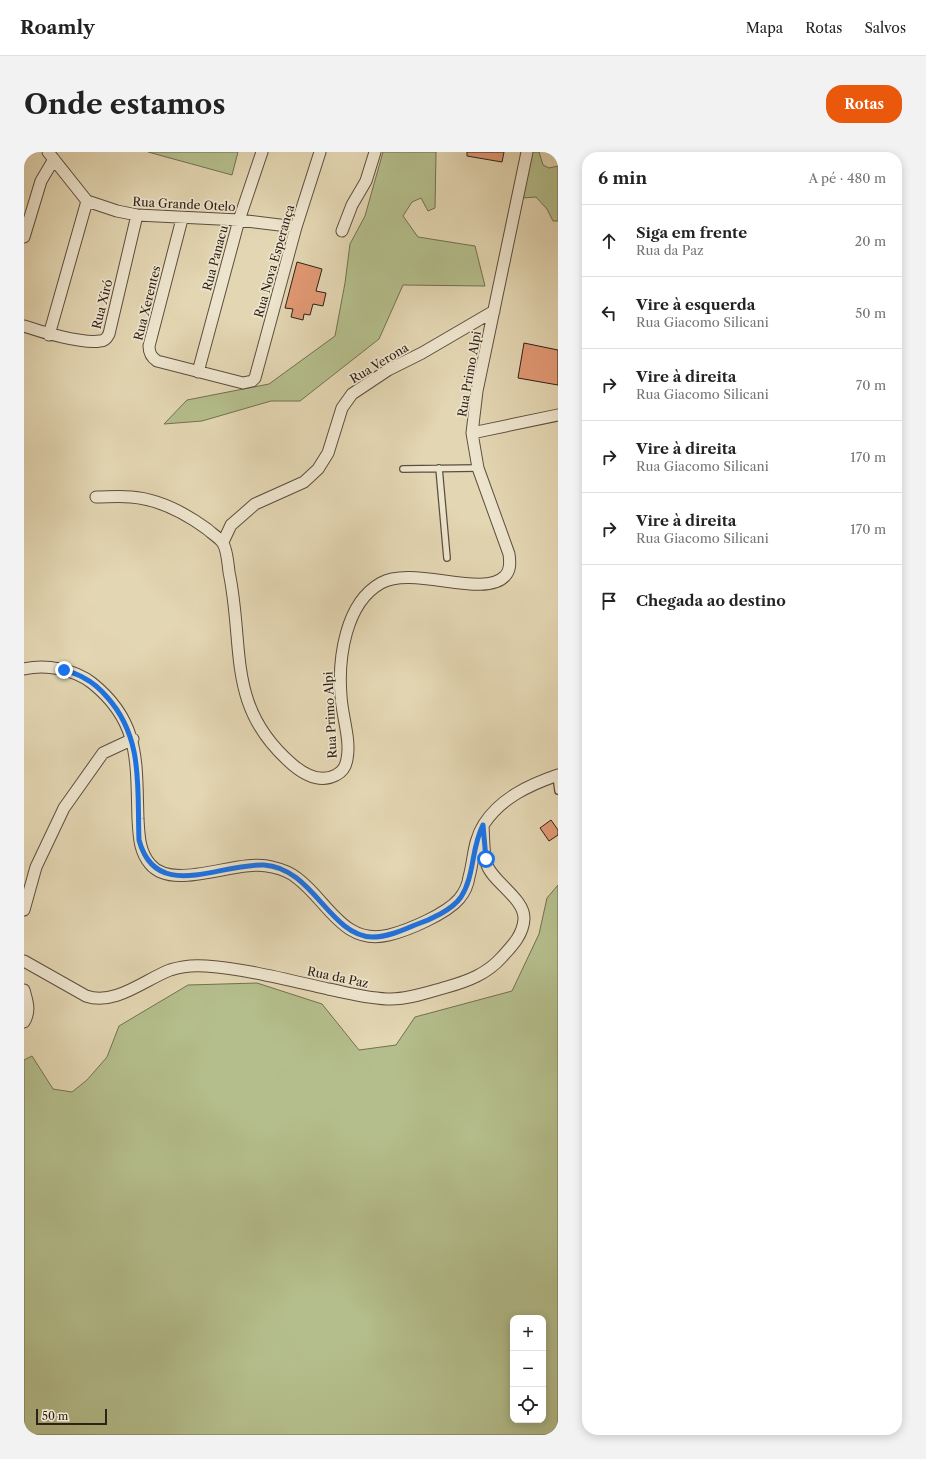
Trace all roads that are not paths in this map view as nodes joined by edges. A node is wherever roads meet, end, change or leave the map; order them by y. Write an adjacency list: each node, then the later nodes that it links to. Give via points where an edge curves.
1 (262, 152): 9 (street, Rua Panacu)
2 (320, 152): 10 (street, Rua Nova Esperança)
3 (375, 152): 11 (street, via 366,181 352,205)
4 (527, 152): 13 (street, Rua Primo Alpi)
5 (51, 156): 6 (street); 12 (street, via 40,181)
6 (87, 202): 7 (street, Rua Grande Otelo); 15 (street)
7 (137, 215): 8 (street, Rua Grande Otelo); 15 (street, Rua Xiró, via 106,339 95,342)
8 (182, 219): 9 (street, Rua Grande Otelo); 16 (street, Rua Xerentes, via 149,346 152,357 157,361)
9 (239, 220): 10 (street, Rua Grande Otelo); 16 (street, Rua Panacu)
10 (296, 227): 17 (street, Rua Nova Esperança)
11 (342, 231)
12 (24, 237)
13 (494, 311): 19 (street, Rua Primo Alpi, via 477,392); 24 (street, Rua Verona, via 388,370 352,394 342,408 328,453 318,469 300,484 255,504 231,525)
14 (24, 326): 15 (street, Rua Xiró)
15 (50, 335)
16 (198, 372): 17 (street, Rua Xerentes, via 243,384)
17 (255, 378)
18 (558, 415): 19 (street)
19 (472, 433): 21 (street, Rua Primo Alpi)
20 (439, 468): 21 (lane); 22 (lane); 25 (lane)
21 (478, 468): 24 (street, Rua Primo Alpi, via 509,554 510,566 505,576 495,582 477,584 399,578 383,582 367,593 354,613 341,668 347,761 337,774 327,778 315,778 302,772 280,754 252,713 242,681 232,584)
22 (403, 469)
23 (96, 497): 24 (street, via 132,497 163,504 191,517)
24 (223, 542)
25 (447, 558)
26 (24, 669): 27 (street, via 43,667 64,670 85,678 116,706)
27 (133, 739): 30 (street, via 139,840 151,866 161,872 177,876 254,865 284,870 298,878 342,924 357,934 372,937 389,935 424,922 450,907 460,898 469,877 476,838); 31 (street, via 103,753 64,808 36,867)
28 (557, 775): 29 (lane); 30 (street, via 512,795)
29 (558, 791)
30 (483, 825): 32 (street, Rua da Paz, via 487,864 514,898 524,918 516,942 495,965 461,983 414,996 392,999 369,998 265,975 206,966 187,966 171,970 113,997 95,999)
31 (24, 910)
32 (24, 961)
33 (24, 990): 34 (street, via 28,1007 28,1015)
34 (24, 1022)

